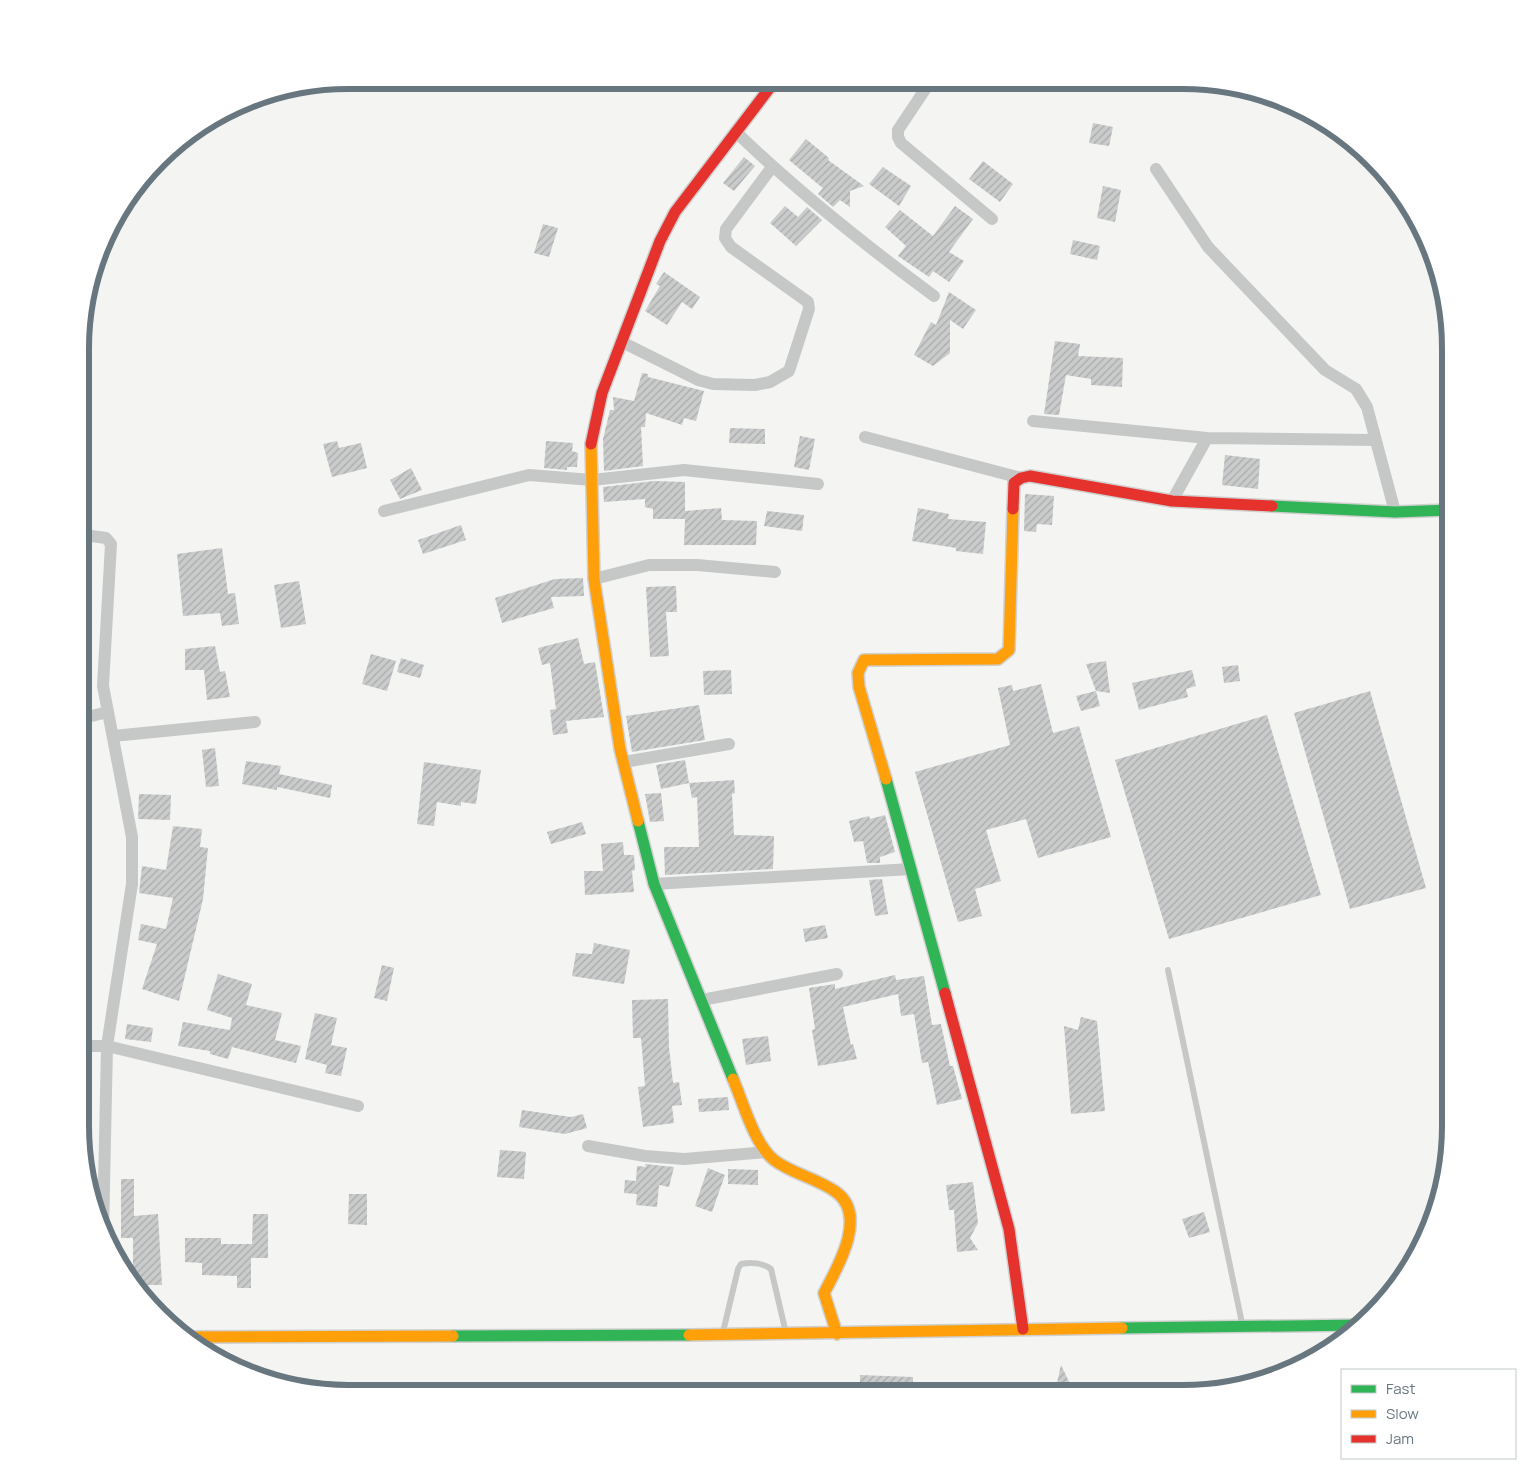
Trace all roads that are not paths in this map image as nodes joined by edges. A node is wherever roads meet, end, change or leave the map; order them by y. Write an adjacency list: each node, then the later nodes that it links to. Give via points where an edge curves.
1 (769, 89): 3 (street)
2 (925, 89): 6 (street, via 898,130 901,143)
3 (736, 132): 4 (street); 8 (street, via 675,212 660,242)
4 (772, 167): 7 (street, via 857,238); 8 (street, via 726,229 725,238 731,247 808,302 809,309 789,371 762,384 714,384 698,380)
5 (1156, 169): 12 (street, via 1208,247 1324,370 1356,390 1366,407)
6 (992, 219)
7 (934, 296)
8 (622, 342): 14 (street, via 591,439)
9 (1033, 422): 11 (street)
10 (865, 437): 13 (street)
11 (1207, 438): 12 (street); 16 (street)
12 (1375, 440): 19 (street)
13 (1021, 478): 16 (street, via 1030,476); 29 (street, via 1014,483 1009,650 998,659 864,660 859,668 859,687)
14 (592, 480): 15 (street, via 684,470); 18 (street, via 528,475); 22 (street)
15 (818, 484)
16 (1172, 501): 19 (street)
17 (1442, 510): 19 (street)
18 (384, 511)
19 (1395, 512)
20 (89, 536): 23 (street, via 106,538 111,544 103,686)
21 (775, 572): 22 (street, via 697,565 649,565)
22 (594, 579): 28 (street)
23 (108, 712): 24 (street); 26 (street)
24 (89, 717)
25 (255, 722): 26 (street)
26 (113, 736): 35 (street, via 132,837 132,884)
27 (729, 744): 28 (street)
28 (624, 762): 30 (street)
29 (911, 869): 30 (street); 42 (street, via 1008,1229)
30 (654, 884): 33 (street)
31 (1168, 970): 41 (lane)
32 (837, 974): 33 (street)
33 (702, 1000): 38 (street, via 759,1142)
34 (89, 1046): 35 (street)
35 (107, 1046): 36 (street); 39 (street)
36 (358, 1106)
37 (588, 1146): 38 (street, via 684,1159)
38 (766, 1152): 45 (street, via 774,1160 835,1191 844,1199 849,1214 849,1235 841,1262 824,1293)
39 (103, 1211)
40 (1349, 1325): 41 (street)
41 (1243, 1326): 42 (street)
42 (1023, 1329): 45 (street)
43 (723, 1334): 44 (street); 44 (lane, via 738,1269 746,1263 771,1269); 46 (street)
44 (786, 1334): 45 (street)
45 (837, 1334)
46 (197, 1337)

